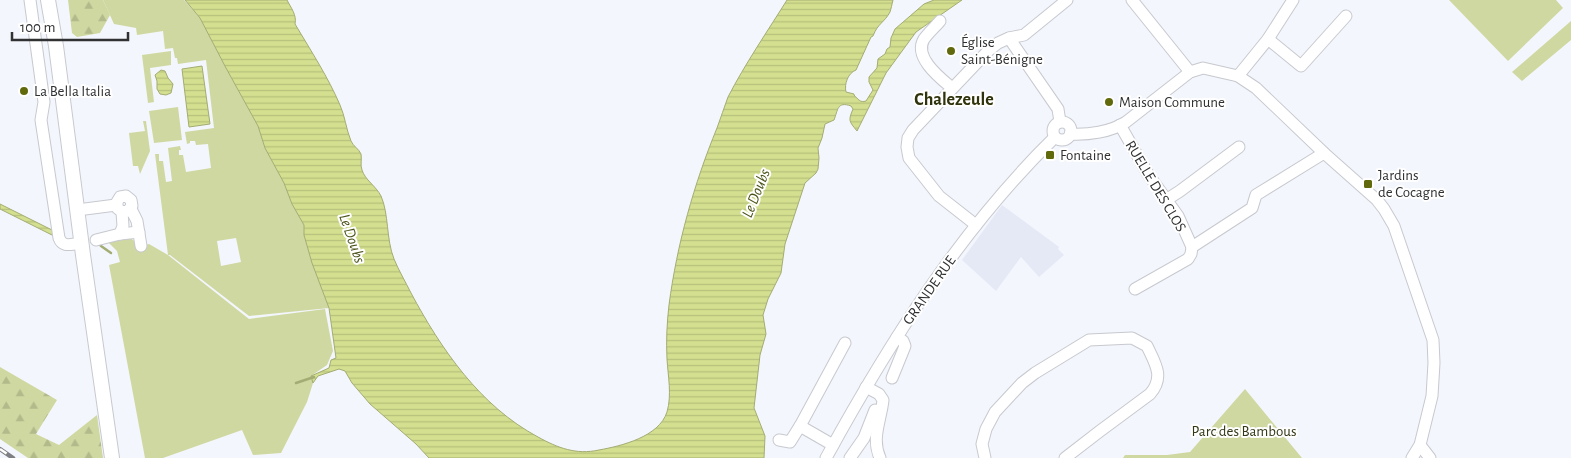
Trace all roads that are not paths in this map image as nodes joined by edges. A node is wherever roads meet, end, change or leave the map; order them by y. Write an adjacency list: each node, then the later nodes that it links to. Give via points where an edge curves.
1 (30, 0): 30 (street, via 44,102 41,120 59,238 64,244)
2 (48, 0): 22 (main road)
3 (52, 0): 12 (main road, via 59,39)
4 (57, 0): 12 (main road)
5 (1067, 0): 10 (street, via 1024,35)
6 (1132, 0): 13 (street)
7 (1292, 0): 11 (street)
8 (1346, 16): 11 (street, via 1301,66)
9 (940, 21): 15 (street, via 924,39 921,52 935,73)
10 (1009, 38): 15 (street, via 988,51); 16 (street, via 1058,109)
11 (1268, 39): 14 (street)
12 (65, 45): 25 (main road)
13 (1190, 72): 14 (street, via 1203,68); 17 (street)
14 (1238, 76): 21 (street, via 1256,88)
15 (952, 88): 26 (street, via 913,130 907,147 909,158 939,196)
16 (1060, 122): 18 (street, via 1069,125); 19 (street, via 1052,129)
17 (1120, 125): 18 (street, via 1110,130); 23 (street, RUELLE DES CLOS)
18 (1070, 134): 19 (street, via 1064,140)
19 (1056, 138): 26 (street, GRANDE RUE, via 1035,157)
20 (1239, 147): 23 (street)
21 (1324, 153): 32 (street, via 1256,195 1252,208); 42 (street, via 1377,200 1394,226 1402,247 1434,350 1429,412)
22 (71, 163): 25 (main road, via 76,171 80,204); 43 (main road)
23 (1166, 200): 32 (street, RUELLE DES CLOS, via 1178,216)
24 (123, 208): 25 (street); 27 (street, via 137,221); 28 (street)
25 (85, 209): 44 (main road)
26 (976, 225): 34 (street, GRANDE RUE)
27 (139, 232): 28 (street); 31 (street)
28 (120, 234): 29 (street)
29 (96, 240)
30 (75, 244)
31 (141, 246)
32 (1192, 247): 33 (street, via 1188,260)
33 (1135, 289)
34 (897, 337): 36 (street, via 905,346); 37 (street, GRANDE RUE)
35 (845, 343): 39 (street)
36 (892, 378)
37 (866, 387): 41 (street, GRANDE RUE); 47 (street, via 883,400 876,443)
38 (876, 406): 46 (street, via 864,438)
39 (800, 426): 40 (street, via 790,442); 41 (street)
40 (778, 440)
41 (833, 445): 45 (street, GRANDE RUE)
42 (1420, 445): 50 (street); 51 (street)
43 (112, 458)
44 (119, 458)
45 (826, 458)
46 (850, 458)
47 (880, 458)
48 (985, 458): 49 (street, via 982,444 995,412 1035,373 1090,340 1132,338 1144,343 1158,371 1155,389)
49 (1065, 458)
50 (1412, 458)
51 (1430, 458)

